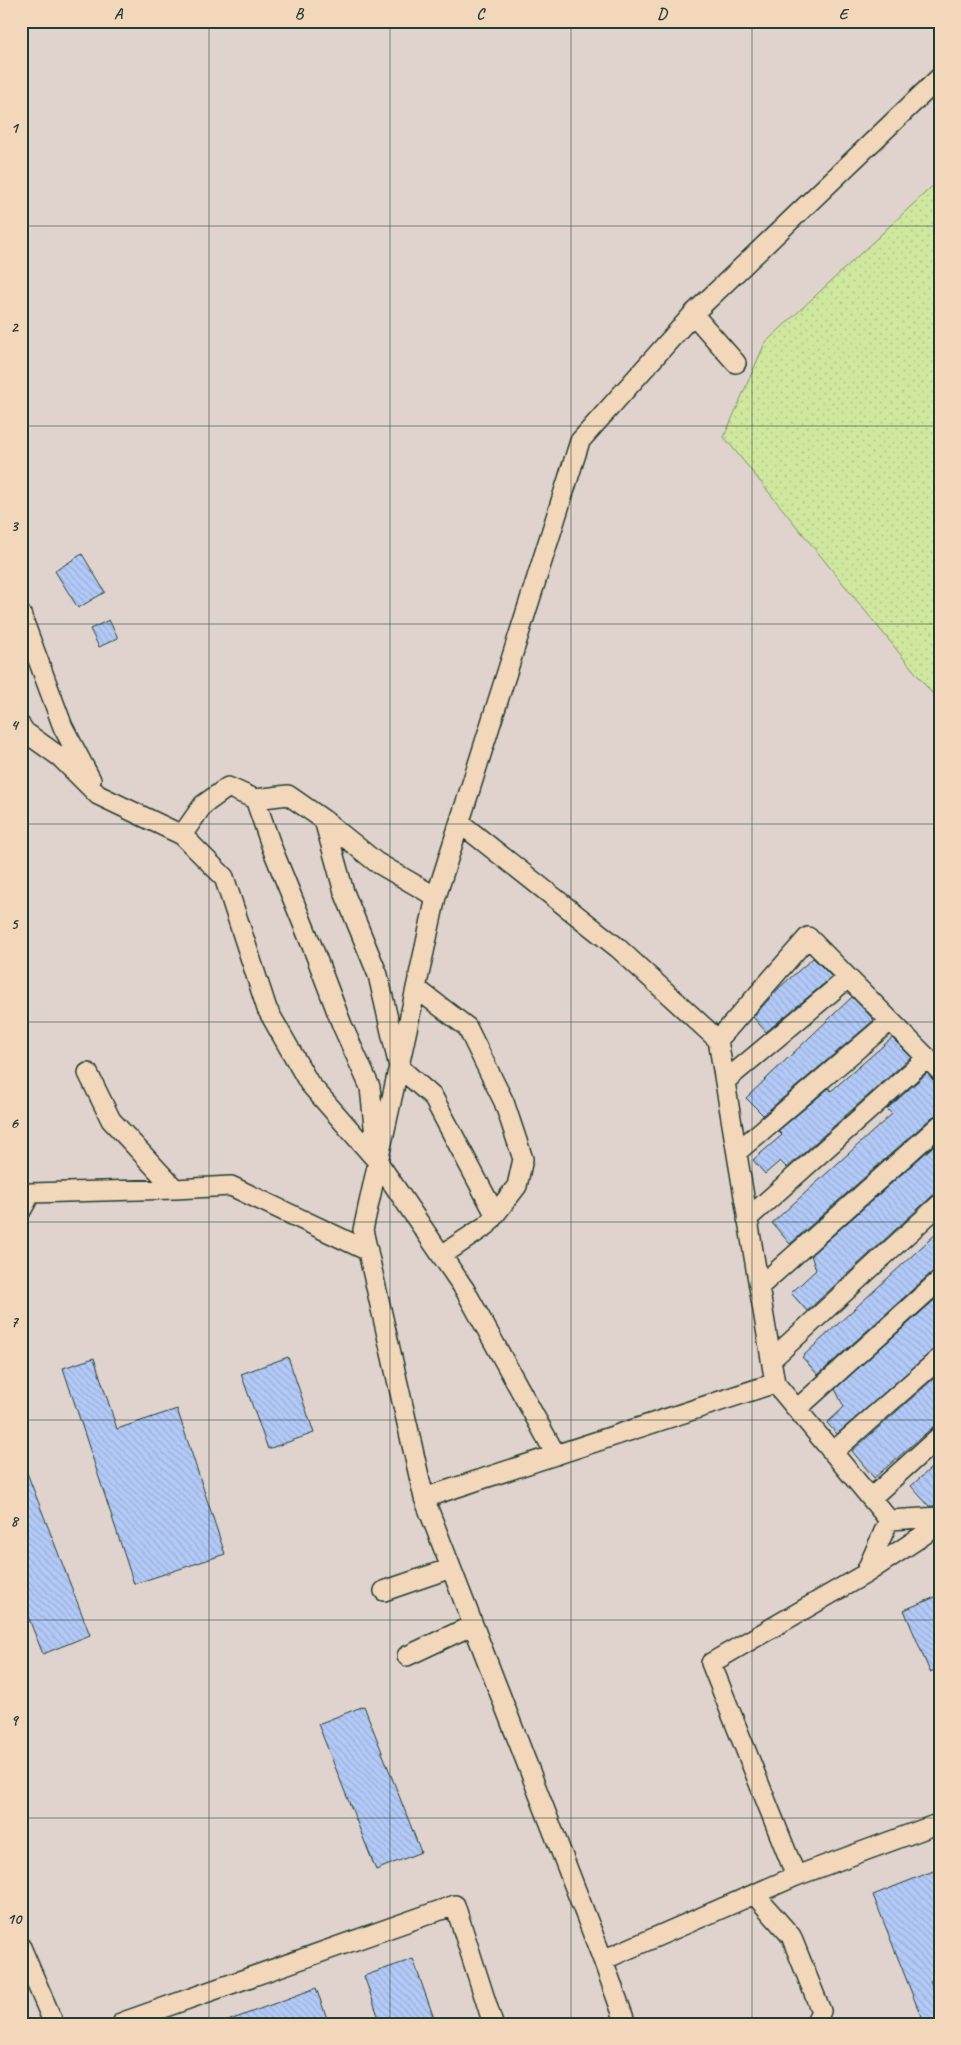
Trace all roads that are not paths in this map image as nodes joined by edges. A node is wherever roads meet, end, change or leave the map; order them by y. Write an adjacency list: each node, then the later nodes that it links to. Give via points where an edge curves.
1 (940, 77): 2 (street)
2 (692, 314): 3 (street); 9 (street, via 580,442)
3 (736, 363)
4 (21, 614): 6 (street, via 63,727)
5 (23, 729): 6 (street, via 60,757)
6 (98, 795): 10 (street)
7 (255, 799): 8 (street, via 288,795); 10 (street, via 228,787 203,804); 23 (street, via 342,1025 370,1087)
8 (324, 820): 11 (street, via 376,862); 17 (street, via 344,892 378,975)
9 (460, 823): 11 (street); 15 (street, via 618,948)
10 (182, 835): 23 (street, via 224,877 268,1009 309,1083)
11 (436, 897): 13 (street)
12 (848, 978): 14 (street); 15 (street, via 808,937); 20 (street)
13 (416, 988): 17 (street); 28 (street, via 467,1027 504,1102 523,1159 517,1186)
14 (890, 1021): 16 (street); 22 (street)
15 (718, 1040): 20 (street)
16 (927, 1058): 18 (street); 29 (street)
17 (399, 1067): 23 (street); 28 (street, via 434,1097)
18 (940, 1072)
19 (88, 1074): 25 (street, via 111,1120)
20 (724, 1081): 22 (street)
21 (940, 1125): 33 (street)
22 (736, 1152): 29 (street)
23 (378, 1162): 30 (street, via 363,1230); 31 (street)
24 (26, 1187): 25 (street); 27 (street)
25 (176, 1190): 30 (street, via 231,1186)
26 (940, 1204): 35 (street)
27 (21, 1210)
28 (495, 1214): 31 (street, via 487,1225)
29 (747, 1218): 33 (street)
30 (368, 1252): 41 (street)
31 (442, 1255): 40 (street, via 465,1290)
32 (940, 1280): 37 (street)
33 (759, 1287): 35 (street)
34 (940, 1358): 39 (street)
35 (771, 1360): 36 (street)
36 (775, 1383): 37 (street); 40 (street)
37 (797, 1409): 39 (street)
38 (940, 1436): 42 (street)
39 (832, 1452): 42 (street)
40 (556, 1455): 41 (street)
41 (424, 1498): 46 (street)
42 (871, 1498): 44 (street)
43 (940, 1517): 44 (street)
44 (889, 1520): 47 (street)
45 (940, 1524): 47 (street)
46 (451, 1568): 48 (street); 49 (street)
47 (865, 1574): 52 (street, via 711,1663)
48 (384, 1591)
49 (473, 1625): 50 (street); 55 (street)
50 (407, 1656)
51 (940, 1823): 52 (street)
52 (796, 1876): 53 (street)
53 (755, 1894): 55 (street); 60 (street, via 791,1936 821,2011)
54 (21, 1947): 56 (street)
55 (603, 1960): 59 (street)
56 (54, 2024)
57 (124, 2024): 58 (street, via 455,1905)
58 (493, 2024)
59 (626, 2024)
60 (814, 2024)

